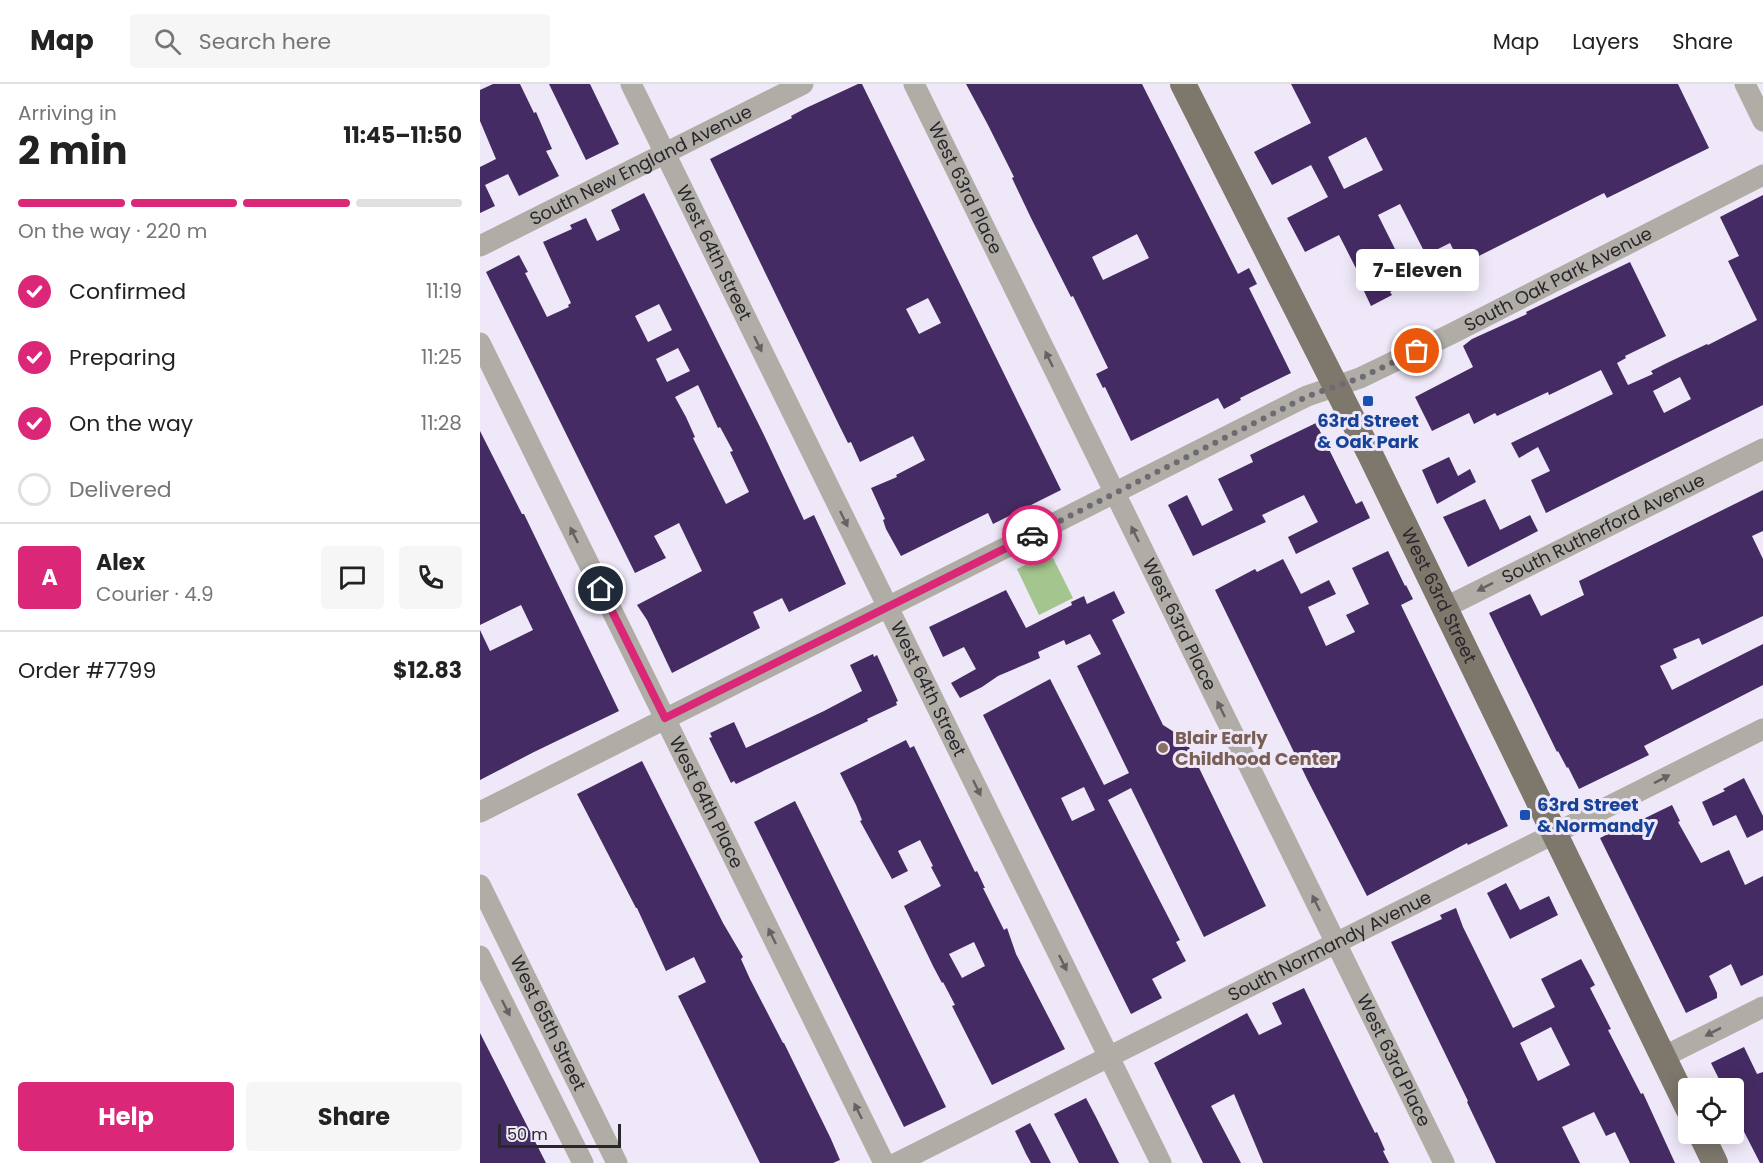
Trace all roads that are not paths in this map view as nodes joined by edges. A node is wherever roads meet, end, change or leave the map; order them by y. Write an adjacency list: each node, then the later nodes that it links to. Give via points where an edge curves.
1 (631, 84): 7 (street, West 64th Street)
2 (803, 84): 7 (street, South New England Avenue)
3 (914, 84): 13 (street, West 63rd Place, one-way to 3)
4 (1183, 84): 11 (main road, West 63rd Street)
5 (1745, 84): 6 (street)
6 (1763, 121)
7 (665, 153): 9 (street, South New England Avenue); 14 (street, West 64th Street, one-way to 14)
8 (1763, 175): 11 (street, South Oak Park Avenue, via 1451,334)
9 (480, 246)
10 (480, 343): 16 (street, West 64th Place, one-way to 10)
11 (1336, 387): 13 (street, South Oak Park Avenue, via 1308,396); 15 (main road, West 63rd Street)
12 (1763, 449): 15 (street, South Rutherford Avenue, one-way to 15)
13 (1115, 494): 14 (street, South Oak Park Avenue); 21 (street, West 63rd Place, one-way to 13)
14 (887, 607): 16 (street, South Oak Park Avenue); 24 (street, West 64th Street, one-way to 24)
15 (1444, 608): 19 (main road, West 63rd Street)
16 (665, 718): 18 (street, South Oak Park Avenue); 30 (street, West 64th Place, one-way to 16)
17 (1763, 729): 19 (street, South Normandy Avenue, one-way to 17)
18 (480, 812)
19 (1554, 834): 21 (street, South Normandy Avenue); 25 (main road, West 63rd Street)
20 (480, 885): 29 (street, West 65th Street)
21 (1336, 942): 24 (street, South Normandy Avenue); 33 (street, West 63rd Place)
22 (480, 956): 28 (street, West 65th Street, one-way to 28)
23 (1763, 1007): 25 (street, one-way to 25)
24 (1109, 1057): 31 (street, South Normandy Avenue); 32 (street, West 64th Street)
25 (1663, 1057): 26 (main road, West 63rd Street)
26 (1678, 1088)
27 (1706, 1144): 34 (main road)
28 (583, 1163)
29 (617, 1163)
30 (884, 1163)
31 (897, 1163)
32 (1161, 1163)
33 (1444, 1163)
34 (1715, 1163)

